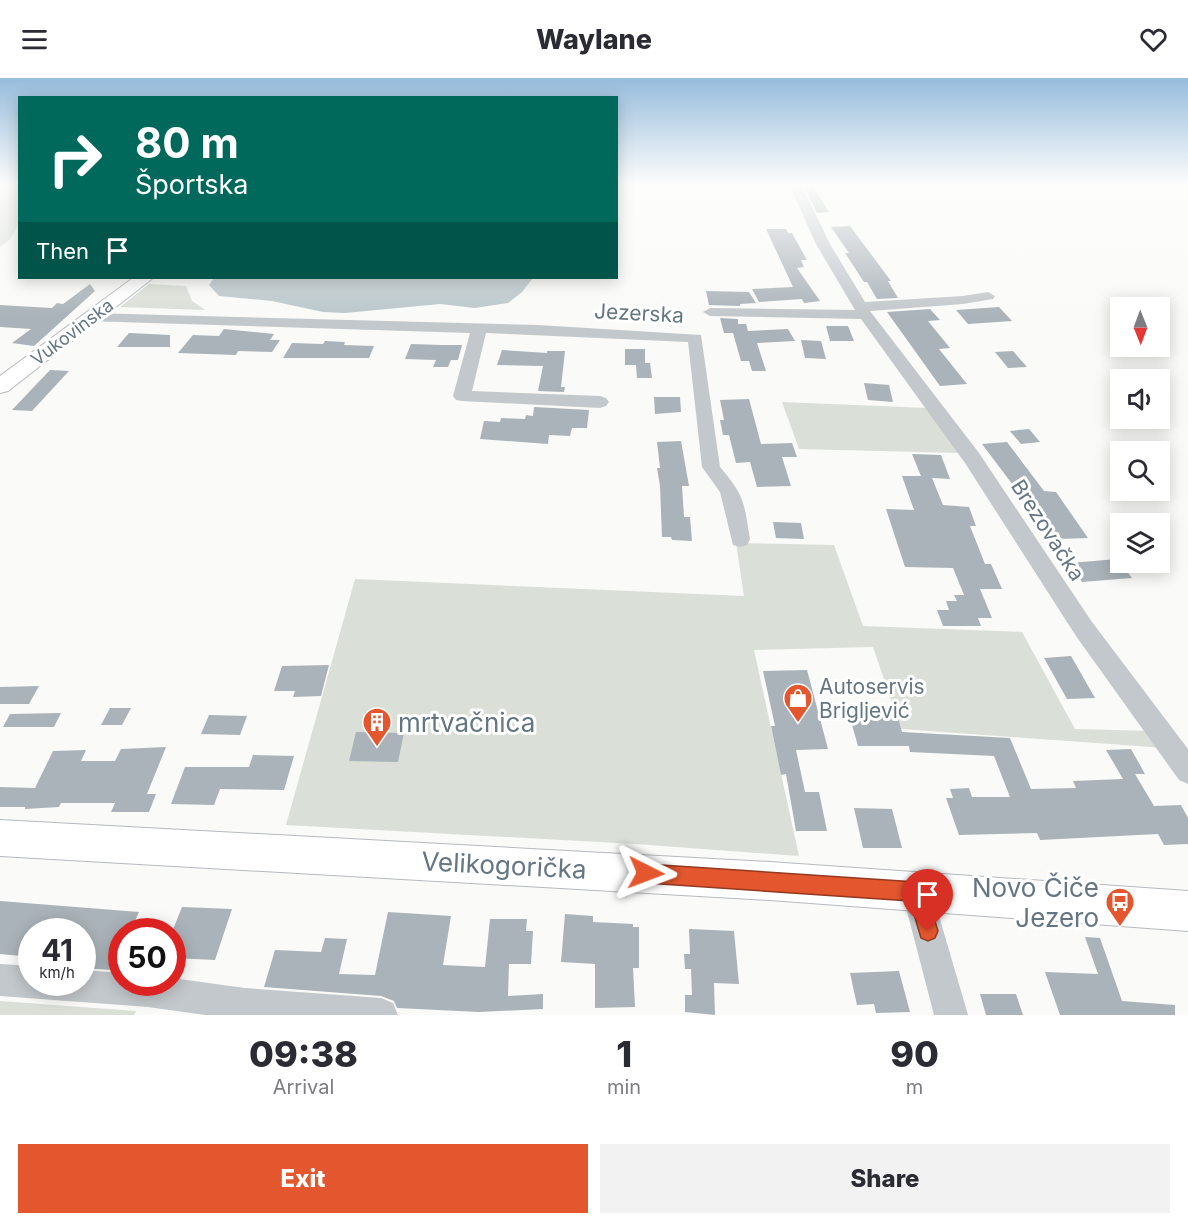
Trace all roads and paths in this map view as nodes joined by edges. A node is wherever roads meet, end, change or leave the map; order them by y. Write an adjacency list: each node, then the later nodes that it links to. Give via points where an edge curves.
1 (815, 228): 4 (street, Brezovačka)
2 (143, 279): 6 (main road, Vukovinska)
3 (988, 296): 4 (street)
4 (863, 311): 5 (street); 11 (street, Brezovačka, via 972,458 1084,629)
5 (710, 312)
6 (91, 318): 7 (street, Jezerska); 8 (main road, Vukovinska)
7 (479, 329): 9 (street, via 462,396); 10 (street, Jezerska, via 695,338 711,467 730,491)
8 (0, 386)
9 (600, 402)
10 (740, 539)
11 (1188, 771)
12 (0, 838): 13 (main road, Velikogorička)
13 (917, 891): 14 (main road, Velikogorička); 17 (street)
14 (1188, 910)
15 (0, 980): 16 (street)
16 (381, 1015)
17 (951, 1015)

